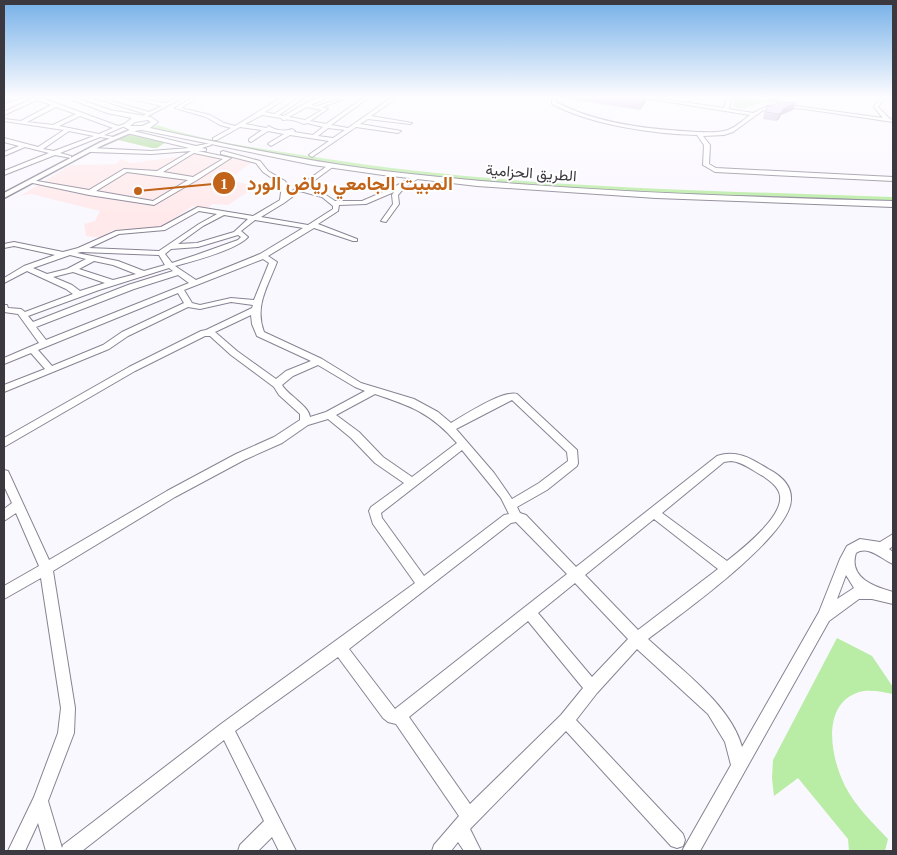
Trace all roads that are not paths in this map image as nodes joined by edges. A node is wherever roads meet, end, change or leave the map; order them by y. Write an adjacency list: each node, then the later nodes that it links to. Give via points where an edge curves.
1 (59, 136): 25 (street)
2 (94, 136): 28 (street)
3 (104, 136): 15 (street)
4 (113, 136): 21 (main road)
5 (114, 136): 15 (main road)
6 (157, 136): 24 (street)
7 (175, 136): 16 (highway, الطريق الحزامية)
8 (196, 136): 20 (highway, الطريق الحزامية)
9 (220, 136): 20 (street)
10 (257, 136): 18 (street)
11 (284, 136): 22 (street)
12 (314, 136): 19 (street)
13 (340, 136): 19 (street)
14 (700, 136): 37 (street, via 707,145 706,165 715,170)
15 (111, 138): 21 (main road)
16 (184, 138): 20 (highway, الطريق الحزامية); 24 (street)
17 (4, 140): 23 (street)
18 (251, 140)
19 (334, 140): 30 (street)
20 (212, 141): 27 (street); 30 (highway, الطريق الحزامية); 32 (highway, الطريق الحزامية)
21 (101, 144): 26 (main road)
22 (271, 144)
23 (25, 145): 25 (street); 29 (street)
24 (190, 146): 27 (street)
25 (39, 149): 28 (street)
26 (92, 150): 27 (street); 38 (main road)
27 (197, 150): 34 (street); 36 (street, via 228,158); 44 (street, via 258,162 264,171 285,183)
28 (54, 153): 31 (street); 33 (street)
29 (4, 154)
30 (312, 155): 43 (highway, الطريق الحزامية, via 524,180)
31 (69, 157)
32 (332, 166): 35 (highway, الطريق الحزامية); 40 (street)
33 (4, 173)
34 (158, 173): 36 (street); 41 (street, via 126,170)
35 (417, 177): 39 (street); 46 (highway, الطريق الحزامية, via 547,189)
36 (195, 178): 41 (street, via 154,203)
37 (893, 179)
38 (31, 182): 41 (street); 42 (main road)
39 (403, 185): 45 (street, via 369,201); 49 (street, via 395,195 396,204)
40 (300, 189): 44 (street); 45 (street, via 324,196)
41 (89, 192)
42 (4, 196)
43 (893, 196)
44 (282, 202): 48 (street)
45 (334, 204): 50 (street, via 336,210)
46 (893, 204)
47 (226, 212): 48 (street); 54 (street); 55 (street, via 197,209 163,229 118,232)
48 (256, 217): 50 (street); 51 (street, via 242,226)
49 (384, 221)
50 (312, 226): 52 (street); 58 (street)
51 (238, 233): 54 (street, via 198,245); 60 (street, via 245,237 240,241)
52 (355, 240)
53 (4, 246): 56 (street, via 14,244)
54 (170, 247): 57 (street)
55 (80, 250): 56 (street); 57 (street)
56 (67, 253): 59 (street); 61 (street)
57 (161, 253): 60 (street)
58 (264, 256): 68 (street); 73 (street, via 273,262)
59 (91, 259): 62 (street); 64 (street, via 115,263)
60 (170, 266): 63 (street); 64 (street)
61 (27, 268): 65 (street); 66 (street)
62 (73, 269): 65 (street); 67 (street)
63 (179, 272): 68 (street); 75 (street)
64 (144, 274): 67 (street)
65 (47, 277): 70 (street)
66 (4, 281)
67 (113, 283): 70 (street)
68 (196, 284): 69 (street)
69 (180, 290): 71 (street); 77 (street)
70 (78, 294): 74 (street)
71 (188, 304): 73 (street, via 200,307 237,300); 81 (street, via 125,334 106,347)
72 (4, 307): 74 (street)
73 (256, 307): 76 (street); 80 (street, via 257,325 263,336)
74 (24, 315): 75 (street)
75 (33, 325): 77 (street)
76 (209, 332): 82 (street); 88 (street, via 132,369)
77 (44, 344): 78 (street)
78 (32, 349): 79 (street); 81 (street)
79 (4, 361)
80 (319, 361): 82 (street, via 287,375); 84 (street)
81 (51, 370): 83 (street)
82 (277, 386): 86 (street, via 305,413)
83 (4, 389)
84 (372, 391): 85 (street); 87 (street, via 423,407)
85 (329, 415): 86 (street); 91 (street, via 355,435 379,460)
86 (305, 422): 100 (street, via 278,440 171,494)
87 (449, 428): 89 (street); 93 (street, via 514,396 572,450 573,463)
88 (4, 443)
89 (462, 445): 91 (street); 93 (street, via 505,495)
90 (4, 474): 92 (street)
91 (411, 482): 103 (street, via 377,508 375,515)
92 (18, 505): 95 (street); 100 (street)
93 (513, 511): 102 (street); 103 (street, via 508,519)
94 (654, 513): 101 (street); 101 (street, via 728,456 742,458 774,478 786,494 785,508 769,531); 102 (street)
95 (4, 516)
96 (893, 538): 97 (street, via 882,547)
97 (875, 548): 98 (street, via 856,546); 99 (street)
98 (847, 556): 105 (street, via 854,577); 108 (street)
99 (893, 558)
100 (46, 568): 104 (street); 116 (street, via 68,708 66,733)
101 (727, 568): 109 (street)
102 (575, 574): 107 (street); 109 (street)
103 (423, 584): 110 (street)
104 (4, 593)
105 (874, 593): 106 (street); 108 (street, via 857,593)
106 (893, 598)
107 (529, 613): 111 (street); 112 (street)
108 (824, 616): 115 (street)
109 (637, 639): 111 (street); 115 (street, via 712,708 732,739)
110 (339, 647): 112 (street, via 388,713 393,717); 114 (street)
111 (592, 688): 113 (street)
112 (400, 716): 117 (street)
113 (566, 720): 117 (street); 119 (street)
114 (226, 729): 118 (street); 122 (street)
115 (739, 767): 127 (street)
116 (40, 801): 120 (street); 121 (street)
117 (464, 822): 125 (street); 126 (street)
118 (273, 824): 123 (street); 124 (street)
119 (677, 840)
120 (16, 851)
121 (54, 851)
122 (69, 851)
123 (246, 851)
124 (288, 851)
125 (440, 851)
126 (473, 851)
127 (691, 851)

